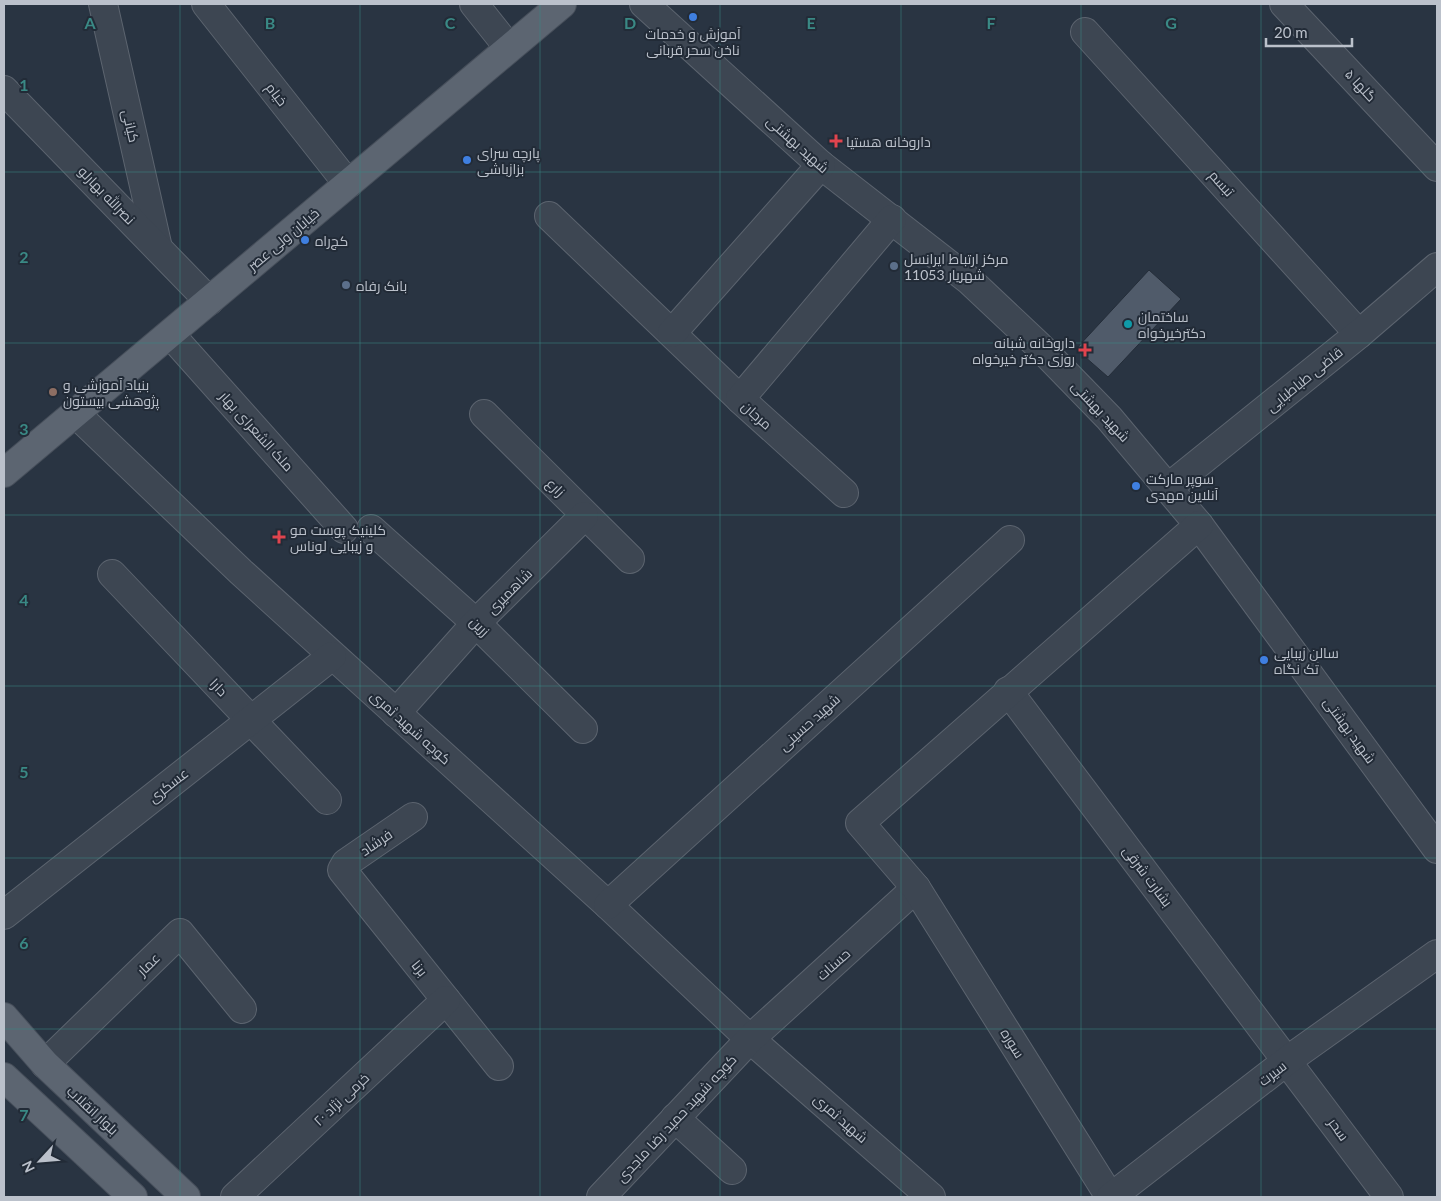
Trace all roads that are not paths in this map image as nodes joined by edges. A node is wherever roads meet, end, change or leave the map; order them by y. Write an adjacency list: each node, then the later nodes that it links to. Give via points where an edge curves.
1 (103, 4): 15 (street, کیانی)
2 (206, 4): 12 (street, خیام)
3 (474, 4): 8 (street)
4 (562, 4): 8 (main road, خیابان ولی عصر)
5 (644, 4): 10 (street, شهید بهشتی)
6 (1284, 4): 11 (street, گلها ۵)
7 (1084, 32): 20 (street, تبسم)
8 (509, 48): 12 (main road, خیابان ولی عصر)
9 (4, 90): 15 (street, نصرالله بهارلو)
10 (821, 166): 14 (street, شهید بهشتی); 18 (street)
11 (1437, 167)
12 (348, 184): 17 (main road, خیابان ولی عصر)
13 (550, 216): 18 (street)
14 (892, 219): 21 (street); 25 (street, شهید بهشتی, via 970,281 1039,346 1109,418)
15 (158, 248): 17 (street, نصرالله بهارلو)
16 (1437, 267): 20 (street, قاضی طباطبایی)
17 (209, 301): 19 (main road, خیابان ولی عصر)
18 (672, 333): 21 (street, مرجان)
19 (170, 334): 22 (main road, خیابان ولی عصر); 30 (street, ملک الشعرای بهار)
20 (1359, 334): 25 (street, قاضی طباطبایی)
21 (740, 399): 26 (street, مرجان)
22 (75, 413): 24 (main road, خیابان ولی عصر); 35 (street, کوچه شهید ثمری)
23 (484, 414): 27 (street, زارع)
24 (4, 473)
25 (1169, 488): 28 (street, شهید بهشتی)
26 (844, 493)
27 (584, 516): 32 (street, زارع); 34 (street, شاهمیری)
28 (1199, 525): 36 (street); 42 (street, شهید بهشتی)
29 (371, 528): 34 (street, زرین)
30 (344, 529)
31 (1010, 540): 45 (street, شهید حسینی)
32 (630, 559)
33 (112, 574): 38 (street, دارا)
34 (476, 623): 37 (street, شاهمیری); 39 (street, زرین)
35 (332, 656): 37 (street, کوچه شهید ثمری); 38 (street, عسکری)
36 (1008, 691): 44 (street, سوره, via 860,823); 52 (street, بشارت شرقی)
37 (396, 713): 45 (street, کوچه شهید ثمری)
38 (251, 720): 40 (street, دارا); 46 (street, عسکری)
39 (583, 730)
40 (327, 800)
41 (413, 817): 43 (street, فرشاد, via 346,862)
42 (1437, 850)
43 (342, 870): 48 (street, برنا)
44 (916, 888): 51 (street, حسنات); 63 (street, سوره)
45 (608, 904): 51 (street, کوچه شهید ثمری)
46 (4, 916)
47 (1437, 954): 52 (street, سیرت)
48 (446, 1000): 54 (street, برنا); 60 (street, خرمی نژاد ۲۰)
49 (242, 1009): 53 (street, عمار, via 180,933)
50 (4, 1017): 53 (main road, بلوار انقلاب)
51 (750, 1039): 56 (street, کوچه شهید حمید رضا ماجدی); 62 (street, شهید ثمری)
52 (1288, 1060): 63 (street, سیرت); 64 (street, سحر)
53 (45, 1064): 59 (main road, بلوار انقلاب)
54 (499, 1066)
55 (4, 1077): 58 (main road)
56 (675, 1118): 57 (street); 61 (street, کوچه شهید حمید رضا ماجدی)
57 (732, 1170)
58 (133, 1197)
59 (186, 1197)
60 (235, 1197)
61 (601, 1197)
62 (931, 1197)
63 (1110, 1197)
64 (1389, 1197)

